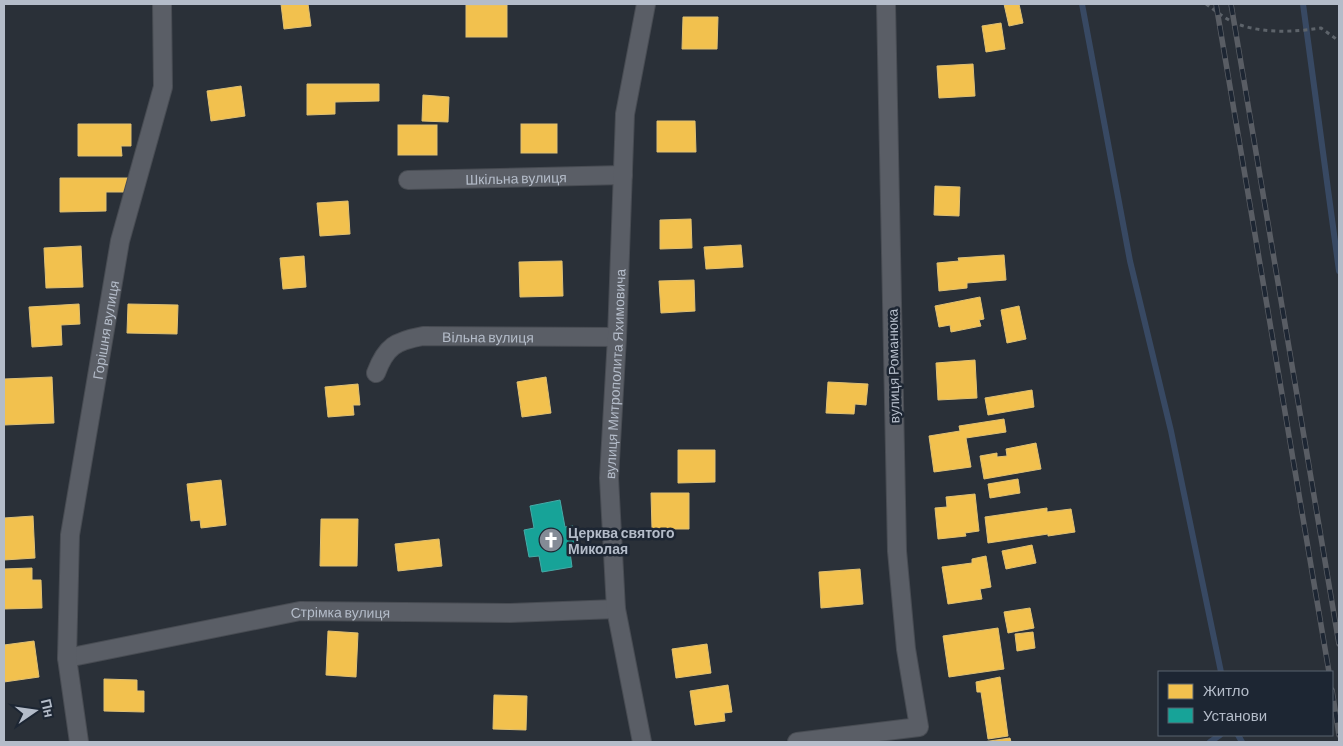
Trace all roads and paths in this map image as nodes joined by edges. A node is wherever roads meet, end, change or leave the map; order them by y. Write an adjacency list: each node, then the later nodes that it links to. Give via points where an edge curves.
1 (162, 4): 11 (street, Горішня вулиця, via 163,87 120,241 70,535)
2 (646, 4): 6 (street, вулиця Митрополита Яхимовича, via 625,114)
3 (886, 4): 12 (street, вулиця Романюка, via 898,551 906,649)
4 (1206, 4): 5 (path, via 1235,23 1260,30 1321,28)
5 (1339, 41)
6 (623, 175): 7 (street, Шкільна вулиця); 8 (street, вулиця Митрополита Яхимовича)
7 (408, 180)
8 (617, 337): 9 (street, Вільна вулиця, via 423,336 392,346); 10 (street, вулиця Митрополита Яхимовича, via 610,478)
9 (376, 373)
10 (616, 609): 11 (street, Стрімка вулиця, via 300,611); 14 (street, вулиця Митрополита Яхимовича)
11 (67, 658): 13 (street, Горішня вулиця)
12 (922, 735): 15 (street, вулиця Романюка)
13 (78, 742)
14 (642, 742)
15 (797, 742)

